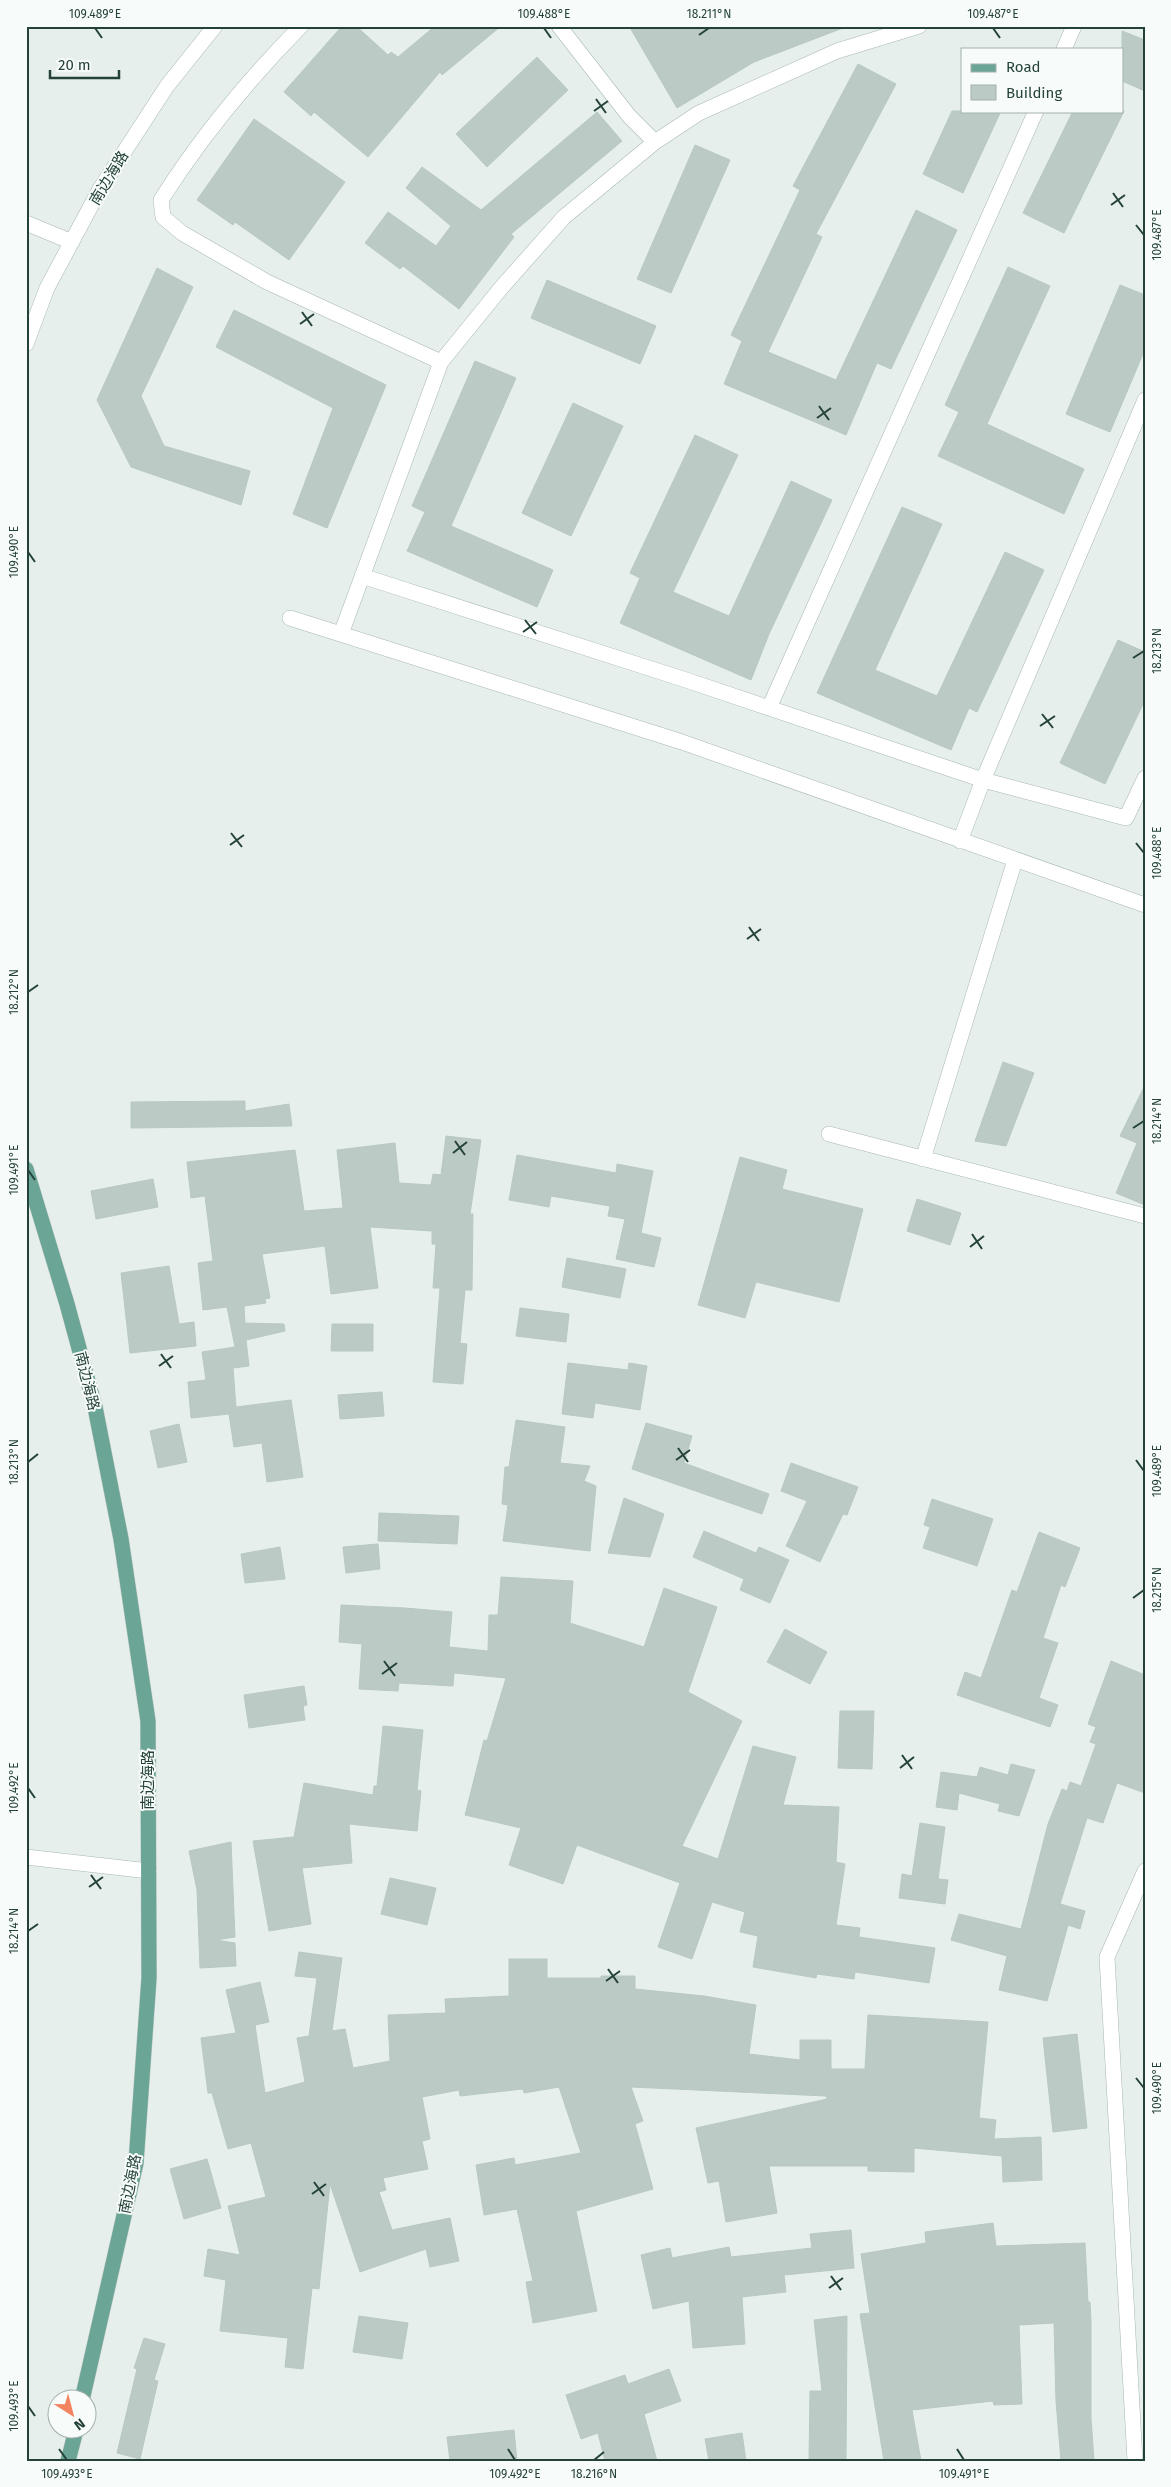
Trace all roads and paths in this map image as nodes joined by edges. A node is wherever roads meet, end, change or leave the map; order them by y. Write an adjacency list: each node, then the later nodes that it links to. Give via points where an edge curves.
1 (215, 26): 10 (street, 南边海路, via 167,86 100,189)
2 (301, 26): 12 (street, via 270,57 181,169 161,200 163,217 182,233 267,282)
3 (919, 26): 8 (street, via 828,55 699,113)
4 (1074, 26): 6 (street)
5 (564, 28): 8 (street, via 629,116)
6 (1064, 48)
7 (1036, 112): 17 (street)
8 (655, 142): 12 (street, via 564,217)
9 (26, 223): 10 (street)
10 (72, 242): 11 (street, 南边海路, via 47,288)
11 (26, 344)
12 (441, 362): 14 (street)
13 (1145, 400): 19 (street)
14 (362, 576): 16 (street); 17 (street)
15 (290, 618): 16 (street)
16 (341, 634): 20 (street, via 682,742)
17 (769, 708): 19 (street)
18 (1145, 778): 19 (street, via 1126,818)
19 (983, 780): 20 (street)
20 (960, 840): 21 (street)
21 (1015, 860): 22 (street); 24 (street)
22 (1145, 905)
23 (829, 1134): 24 (street)
24 (923, 1158): 26 (street)
25 (26, 1169): 28 (main road, 南边海路, via 95,1407 121,1539 148,1721)
26 (1145, 1216)
27 (26, 1857): 28 (street)
28 (149, 1871): 30 (main road, 南边海路, via 149,1978 136,2163)
29 (1145, 1871): 33 (street, via 1107,1957)
30 (84, 2390)
31 (73, 2440): 32 (main road)
32 (68, 2461)
33 (1135, 2461)

